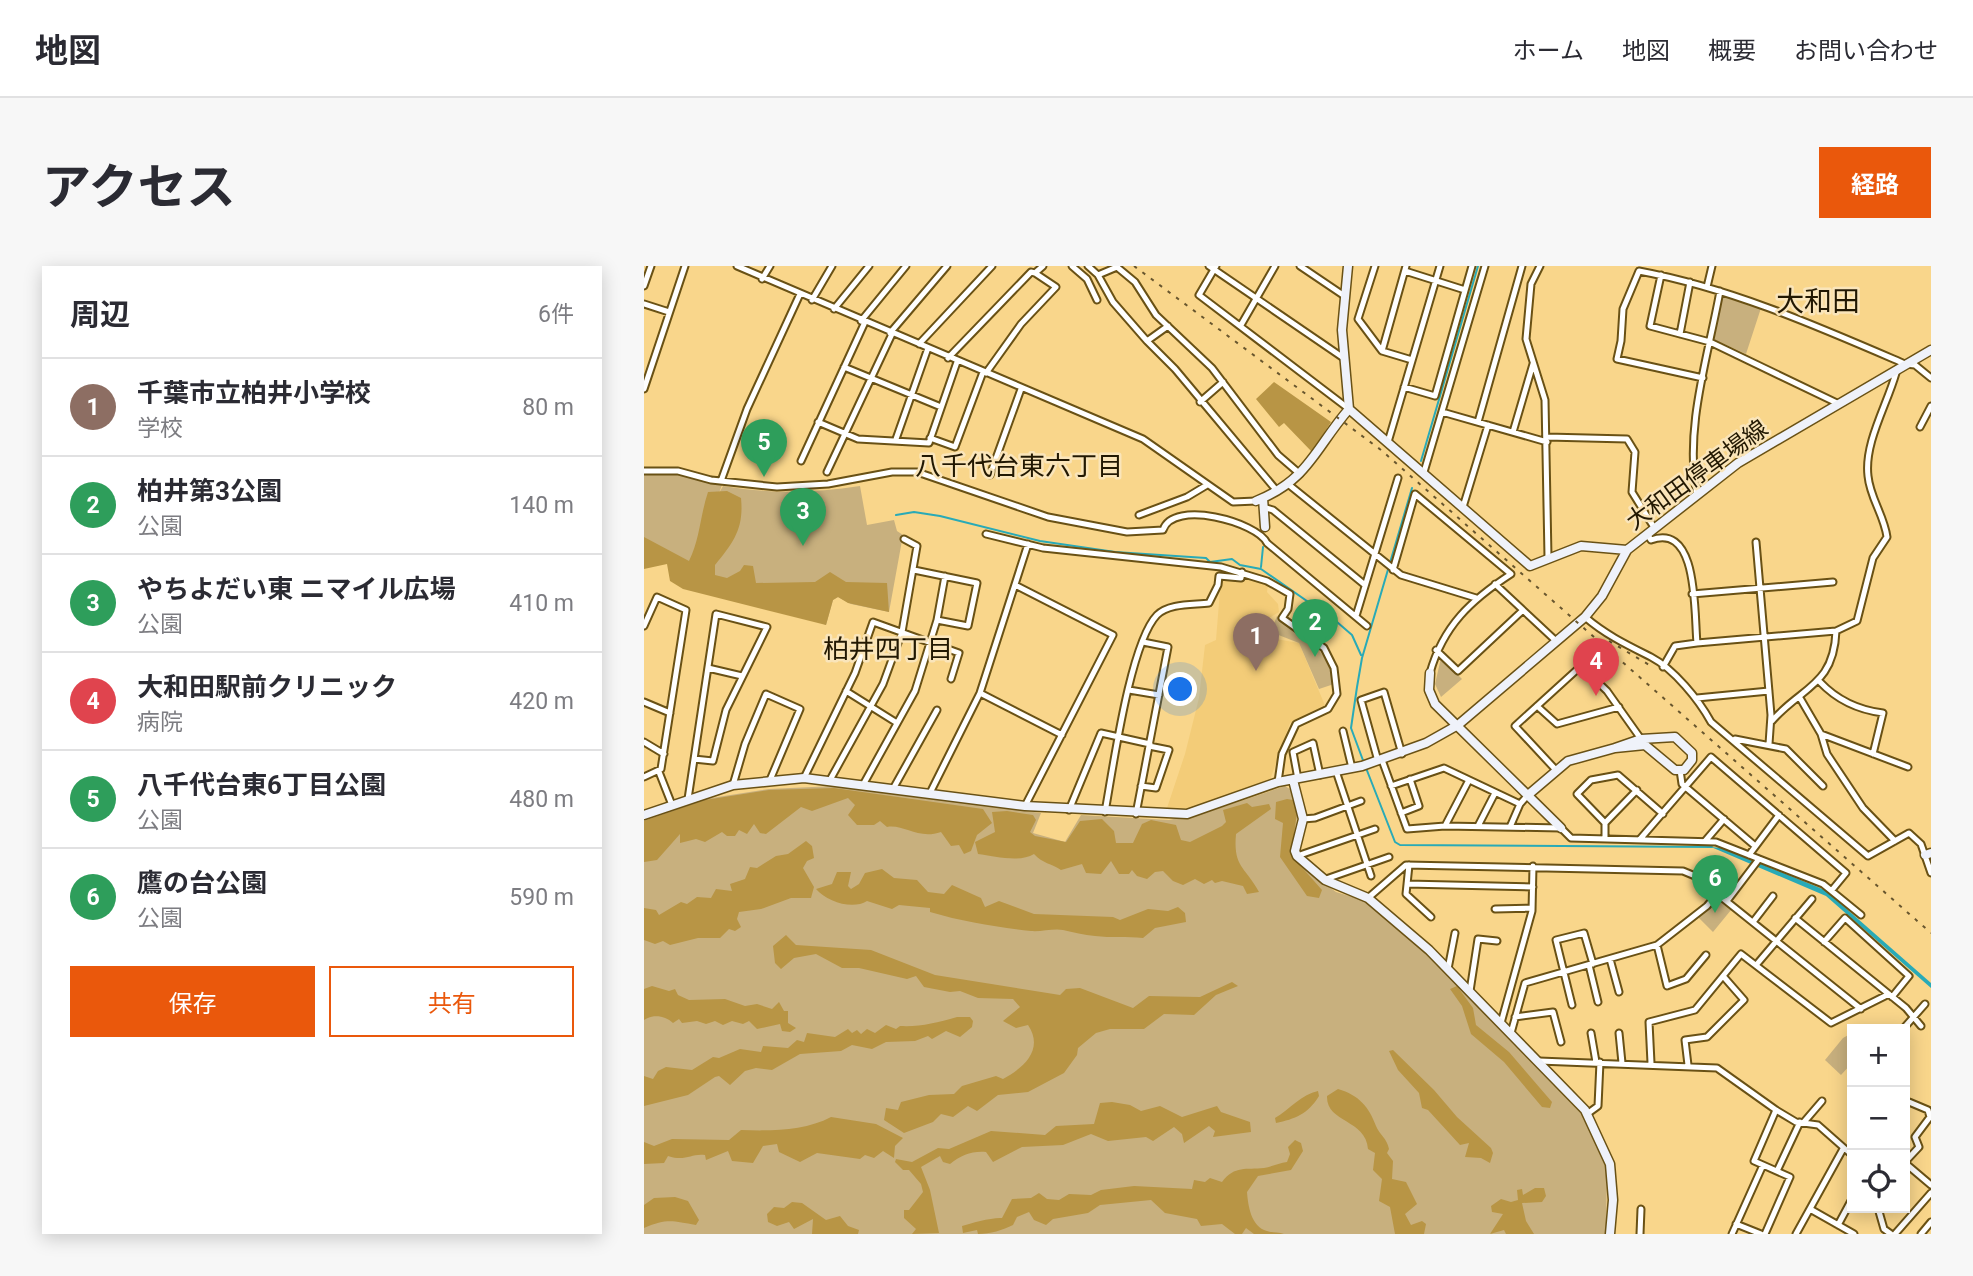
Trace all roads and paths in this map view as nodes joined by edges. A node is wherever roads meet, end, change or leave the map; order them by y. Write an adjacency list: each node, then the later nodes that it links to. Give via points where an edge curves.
1 (651, 266): 32 (street)
2 (685, 266): 43 (street)
3 (770, 266): 29 (street)
4 (832, 266): 39 (street)
5 (869, 266): 42 (street)
6 (905, 266): 44 (street)
7 (947, 266): 47 (street)
8 (992, 266): 51 (street)
9 (1043, 266): 26 (street)
10 (1072, 266): 40 (street, via 1087,279)
11 (1088, 266): 27 (street)
12 (1275, 266): 38 (street)
13 (1300, 266): 37 (street)
14 (1348, 266): 37 (street)
15 (1375, 266): 54 (street, via 1358,319)
16 (1440, 266): 30 (street)
17 (1472, 266): 34 (street)
18 (1485, 266): 81 (street)
19 (1521, 266): 83 (street)
20 (1540, 266): 61 (street, via 1528,302 1526,339)
21 (1657, 266): 28 (street)
22 (1712, 266): 33 (street)
23 (739, 267): 29 (street)
24 (1213, 267): 38 (street); 45 (street, via 1199,295)
25 (1406, 269): 30 (street); 54 (street)
26 (1035, 273): 56 (street, via 1031,272); 66 (street, via 1056,287)
27 (1098, 275): 46 (street, via 1117,267 1135,282 1146,304); 49 (street, via 1113,302)
28 (1657, 275): 31 (street); 48 (street, via 1650,326); 69 (street, via 1639,271 1623,309 1617,359)
29 (762, 279): 36 (street)
30 (1436, 281): 34 (street); 58 (street)
31 (1690, 282): 33 (street); 48 (street)
32 (644, 286)
33 (1707, 286): 35 (street)
34 (1465, 290): 72 (street, via 1435,396)
35 (1720, 291): 50 (street); 63 (street)
36 (800, 294): 39 (street); 99 (street, via 747,409)
37 (1343, 295): 57 (street)
38 (1256, 298): 45 (street); 57 (street)
39 (812, 300): 42 (street)
40 (1097, 300)
41 (644, 304): 43 (street)
42 (834, 309): 44 (street)
43 (669, 312): 64 (street)
44 (863, 322): 47 (street); 65 (street)
45 (1241, 325): 80 (street)
46 (1167, 326): 49 (street); 71 (street)
47 (891, 333): 51 (street); 55 (street)
48 (1680, 334): 50 (street)
49 (1147, 341): 76 (street)
50 (1710, 342): 69 (street); 77 (street)
51 (919, 344): 52 (street)
52 (928, 348): 56 (street); 75 (street)
53 (1931, 350): 63 (street, 大和田停車場線)
54 (1382, 351): 58 (street)
55 (881, 357): 59 (street); 70 (street)
56 (948, 358): 60 (street)
57 (1345, 359): 80 (street)
58 (1412, 360): 72 (street)
59 (890, 361)
60 (957, 362): 66 (street); 79 (street)
61 (1532, 364): 86 (street); 90 (street, via 1545,400)
62 (644, 365): 64 (street)
63 (1910, 365): 67 (street, 大和田停車場線); 68 (street)
64 (652, 367): 73 (street)
65 (844, 367): 70 (street); 82 (street)
66 (984, 372): 74 (street); 88 (street, via 955,447)
67 (1896, 373): 77 (street, 大和田停車場線); 135 (street, via 1867,454 1871,490 1887,537 1873,558 1857,621)
68 (1931, 378)
69 (1703, 379): 103 (street, via 1695,421)
70 (871, 380): 75 (street); 87 (street)
71 (1223, 382): 76 (street); 96 (street, via 1278,455)
72 (1404, 387): 91 (street)
73 (644, 389)
74 (1021, 389): 97 (street); 101 (street, via 1156,445)
75 (912, 396): 79 (street); 89 (street)
76 (1200, 402): 102 (street)
77 (1839, 404): 103 (street, 大和田停車場線, via 1751,453)
78 (1931, 406): 85 (street)
79 (941, 407): 88 (street)
80 (1349, 409): 91 (street); 96 (street)
81 (1442, 412): 83 (street); 95 (street)
82 (818, 422): 87 (street); 92 (street)
83 (1478, 422): 84 (street)
84 (1488, 425): 86 (street); 105 (street)
85 (1920, 427)
86 (1513, 432): 90 (street)
87 (845, 434): 89 (street, via 858,439); 94 (street)
88 (930, 438): 89 (street, via 929,443)
89 (896, 439)
90 (1547, 440): 108 (street, via 1627,439 1635,452 1632,492); 117 (street)
91 (1388, 442): 95 (street)
92 (801, 461)
93 (644, 471): 99 (street, via 678,471)
94 (827, 472)
95 (1424, 472): 105 (street)
96 (1301, 474): 100 (street)
97 (990, 475)
98 (1398, 478): 116 (street)
99 (721, 481): 109 (street, via 789,486 917,472 983,497 1075,523 1146,533 1202,513 1244,524 1250,531)
100 (1288, 484): 102 (street); 116 (street)
101 (1207, 485): 104 (street, via 1233,502); 107 (street)
102 (1277, 491): 104 (street)
103 (1697, 495): 108 (street, 大和田停車場線)
104 (1260, 500): 106 (street)
105 (1463, 507): 117 (street, via 1530,566)
106 (1266, 508): 109 (street); 125 (street)
107 (1139, 515)
108 (1655, 529): 111 (street, 大和田停車場線)
109 (1264, 531): 130 (street, via 1267,543)
110 (986, 534): 114 (street)
111 (1647, 534): 115 (street, 大和田停車場線); 127 (street, via 1651,540 1670,537 1682,547)
112 (904, 539): 119 (street, via 918,545)
113 (1756, 542): 126 (street)
114 (1028, 544): 120 (street); 124 (street)
115 (1627, 550): 117 (street, via 1581,546); 131 (street, 大和田停車場線)
116 (1374, 555): 118 (street); 125 (street)
117 (1548, 557)
118 (1390, 568): 123 (street, via 1415,494 1511,574); 128 (street)
119 (914, 570): 121 (street); 136 (street)
120 (1242, 572): 139 (street, via 1241,578 1219,576 1209,603 1163,611); 194 (street, via 1290,594 1282,618 1324,648 1334,668 1338,694 1334,703 1296,724 1282,754)
121 (945, 576): 132 (street); 132 (street, via 977,583 968,626)
122 (1833, 582): 126 (street)
123 (1495, 584): 128 (street); 129 (street)
124 (1015, 585): 152 (street); 166 (street, via 1113,635)
125 (1365, 585): 130 (street)
126 (1760, 587): 127 (street); 137 (street)
127 (1692, 594): 141 (street)
128 (1476, 598): 142 (street)
129 (1522, 611): 138 (street); 142 (street, via 1458,671)
130 (1356, 616): 134 (street)
131 (1585, 617): 138 (street, 大和田停車場線); 143 (street, via 1619,643)
132 (937, 620): 140 (street)
133 (644, 626): 161 (street, via 657,597 686,610)
134 (1367, 626)
135 (1836, 631): 137 (street); 148 (street)
136 (902, 632): 140 (street); 150 (street, via 873,622); 157 (street)
137 (1765, 639): 141 (street); 151 (street)
138 (1555, 640): 164 (street, 大和田停車場線)
139 (1143, 642): 149 (street); 153 (street, via 1168,647)
140 (930, 643): 147 (street, via 958,653); 163 (street, via 915,691)
141 (1697, 643): 143 (street, via 1675,646)
142 (1436, 650): 145 (street)
143 (1663, 667): 154 (street)
144 (708, 668): 146 (street); 146 (street, via 716,614 767,627); 178 (street)
145 (1430, 673): 164 (street, via 1433,701)
146 (743, 676): 178 (street, via 726,710 713,761)
147 (951, 679)
148 (1820, 682): 155 (street); 177 (street, via 1850,704 1883,713)
149 (1129, 690): 153 (street); 168 (street)
150 (846, 691): 157 (street); 188 (street)
151 (1769, 691): 154 (street); 162 (street)
152 (980, 693): 166 (street); 203 (street)
153 (1159, 695): 173 (street)
154 (1698, 698): 170 (street, via 1712,722)
155 (1800, 698): 162 (street); 167 (street)
156 (644, 702): 161 (street)
157 (870, 706): 163 (street); 191 (street)
158 (1537, 706): 159 (street, via 1557,724); 159 (street, via 1583,665); 182 (street, via 1515,726)
159 (1619, 708): 169 (street)
160 (937, 710): 201 (street)
161 (670, 713): 175 (street)
162 (1771, 722): 172 (street)
163 (897, 723): 196 (street)
164 (1458, 725): 176 (street, 大和田停車場線); 205 (street)
165 (1343, 731): 181 (street)
166 (1062, 734): 210 (street)
167 (1821, 734): 177 (street); 231 (street, via 1827,754 1856,797)
168 (1119, 737): 173 (street); 212 (street, via 1101,733); 213 (street)
169 (1641, 739): 174 (street); 183 (street, via 1678,738 1693,756)
170 (1735, 739): 172 (street); 231 (street, via 1868,856)
171 (644, 742): 175 (street)
172 (1769, 744): 199 (street, via 1798,758)
173 (1149, 745): 197 (street); 197 (street, via 1169,750 1167,762 1156,788)
174 (1615, 748): 182 (street, via 1578,757); 183 (street, via 1645,745)
175 (663, 754): 185 (street)
176 (1402, 754): 179 (street, 大和田停車場線); 179 (street, via 1384,692 1361,700)
177 (1873, 754): 180 (street)
178 (694, 759): 206 (street)
179 (1380, 761): 181 (street, 大和田停車場線); 198 (street)
180 (1908, 767)
181 (1352, 768): 184 (street, 大和田停車場線)
182 (1555, 769): 205 (street)
183 (1680, 770): 200 (street)
184 (1336, 771): 186 (street, 大和田停車場線); 211 (street)
185 (659, 772): 187 (street); 209 (street)
186 (1320, 775): 192 (street, 大和田停車場線); 192 (street, via 1313,743 1293,752)
187 (644, 777)
188 (804, 778): 190 (street, 大和田停車場線); 191 (street, 大和田停車場線)
189 (1410, 779): 193 (street, via 1444,768); 198 (street); 214 (street, via 1419,806)
190 (770, 780): 195 (street, 大和田停車場線); 195 (street, via 800,709 766,694)
191 (830, 780): 196 (street, 大和田停車場線)
192 (1295, 780): 194 (street, 大和田停車場線); 219 (street)
193 (1469, 780): 204 (street); 222 (street)
194 (1278, 782): 215 (street, 大和田停車場線, via 1186,814)
195 (733, 785): 206 (street, 大和田停車場線)
196 (863, 785): 201 (street, 大和田停車場線)
197 (1142, 786): 215 (street)
198 (1391, 786): 214 (street)
199 (1823, 786)
200 (1686, 787): 216 (street); 218 (street, via 1711,757); 220 (street)
201 (893, 789): 203 (street, 大和田停車場線)
202 (1637, 790): 216 (street); 221 (street); 221 (street, via 1618,775 1591,780 1577,794)
203 (930, 793): 210 (street, 大和田停車場線)
204 (1495, 793): 208 (street); 223 (street)
205 (1528, 795): 208 (street); 225 (street)
206 (688, 799): 209 (street, 大和田停車場線)
207 (1361, 801): 211 (street)
208 (1520, 804): 224 (street)
209 (671, 805): 217 (street, 大和田停車場線)
210 (1025, 806): 212 (street, 大和田停車場線)
211 (1348, 806): 219 (street); 227 (street)
212 (1069, 810): 213 (street, 大和田停車場線)
213 (1105, 812): 215 (street, 大和田停車場線)
214 (1401, 813): 222 (street, via 1407,829)
215 (1136, 814)
216 (1662, 814): 229 (street)
217 (644, 815)
218 (1779, 815): 232 (street); 246 (street, via 1846,873)
219 (1303, 819): 235 (street)
220 (1724, 819): 230 (street); 232 (street)
221 (1605, 822): 228 (street)
222 (1445, 826): 223 (street)
223 (1478, 826): 224 (street)
224 (1510, 827): 225 (street)
225 (1561, 828): 228 (street, via 1571,838)
226 (1375, 829): 227 (street)
227 (1357, 835): 235 (street); 238 (street)
228 (1605, 838): 229 (street)
229 (1642, 838): 230 (street)
230 (1706, 840): 234 (street)
231 (1895, 841): 233 (street, via 1909,833)
232 (1754, 845): 234 (street)
233 (1928, 854): 241 (street)
234 (1749, 855): 237 (street)
235 (1297, 856): 243 (street)
236 (1389, 857): 238 (street)
237 (1759, 860): 246 (street); 251 (street)
238 (1367, 864): 242 (street); 243 (street)
239 (1409, 865): 240 (street); 244 (street); 249 (street)
240 (1533, 866): 245 (street); 247 (street, via 1683,871)
241 (1931, 873)
242 (1371, 876)
243 (1325, 880): 249 (street)
244 (1407, 884): 245 (street); 255 (street, via 1406,894)
245 (1533, 887): 252 (street)
246 (1832, 890): 254 (street)
247 (1717, 894): 251 (street); 262 (street)
248 (1773, 896): 257 (street)
249 (1368, 898): 267 (street)
250 (1812, 899): 256 (street)
251 (1727, 901): 257 (street)
252 (1532, 908): 253 (street); 279 (street)
253 (1495, 909)
254 (1861, 915)
255 (1431, 917)
256 (1795, 918): 260 (street); 261 (street)
257 (1753, 922): 260 (street)
258 (1455, 933): 267 (street)
259 (1497, 941): 270 (street, via 1478,939)
260 (1776, 941): 266 (street); 276 (street)
261 (1825, 942): 272 (street); 272 (street, via 1845,918 1909,976)
262 (1657, 945): 263 (street, via 1667,986 1686,979); 264 (street)
263 (1706, 955)
264 (1610, 959): 265 (street); 271 (street)
265 (1591, 964): 268 (street); 268 (street, via 1584,933 1556,940); 273 (street)
266 (1757, 964): 269 (street, via 1741,954); 276 (street, via 1831,1023)
267 (1448, 969): 270 (street)
268 (1564, 973): 275 (street); 277 (street, via 1525,983)
269 (1723, 976): 289 (street, via 1695,1010 1649,1022); 290 (street, via 1744,1000 1707,1037 1685,1040)
270 (1470, 991): 279 (street)
271 (1619, 992)
272 (1890, 995): 276 (street); 278 (street)
273 (1598, 1002)
274 (1925, 1004): 278 (street)
275 (1572, 1006)
276 (1861, 1009)
277 (1516, 1017): 282 (street); 285 (street, via 1553,1012)
278 (1914, 1017): 280 (street); 281 (street)
279 (1501, 1023): 282 (street)
280 (1908, 1024)
281 (1922, 1026)
282 (1511, 1033): 286 (street)
283 (1591, 1033): 287 (street)
284 (1619, 1033): 288 (street)
285 (1561, 1042)
286 (1539, 1061): 287 (street); 294 (street)
287 (1598, 1062): 288 (street); 294 (street, via 1598,1106)
288 (1622, 1063): 289 (street)
289 (1651, 1063): 290 (street)
290 (1688, 1065): 293 (street, via 1717,1068)
291 (1822, 1101): 295 (street)
292 (1910, 1104): 298 (street, via 1928,1110 1930,1117 1915,1137 1919,1147)
293 (1776, 1111): 295 (street); 299 (street, via 1754,1161)
294 (1587, 1114): 310 (street, via 1610,1164 1613,1200)
295 (1802, 1122): 296 (street, via 1818,1125); 301 (street)
296 (1843, 1149): 297 (street); 305 (street)
297 (1847, 1152)
298 (1910, 1157)
299 (1763, 1165): 301 (street); 308 (street)
300 (1910, 1166): 302 (street)
301 (1777, 1171): 313 (street, via 1790,1177)
302 (1931, 1185)
303 (1931, 1193): 316 (street)
304 (1641, 1209): 311 (street)
305 (1810, 1209): 309 (street); 314 (street)
306 (1879, 1213): 316 (street, via 1884,1229)
307 (1931, 1222): 317 (street)
308 (1736, 1224): 312 (street); 313 (street)
309 (1841, 1229): 315 (street)
310 (1609, 1234)
311 (1640, 1234)
312 (1732, 1234)
313 (1763, 1234)
314 (1796, 1234)
315 (1854, 1234)
316 (1893, 1234)
317 (1921, 1234)

